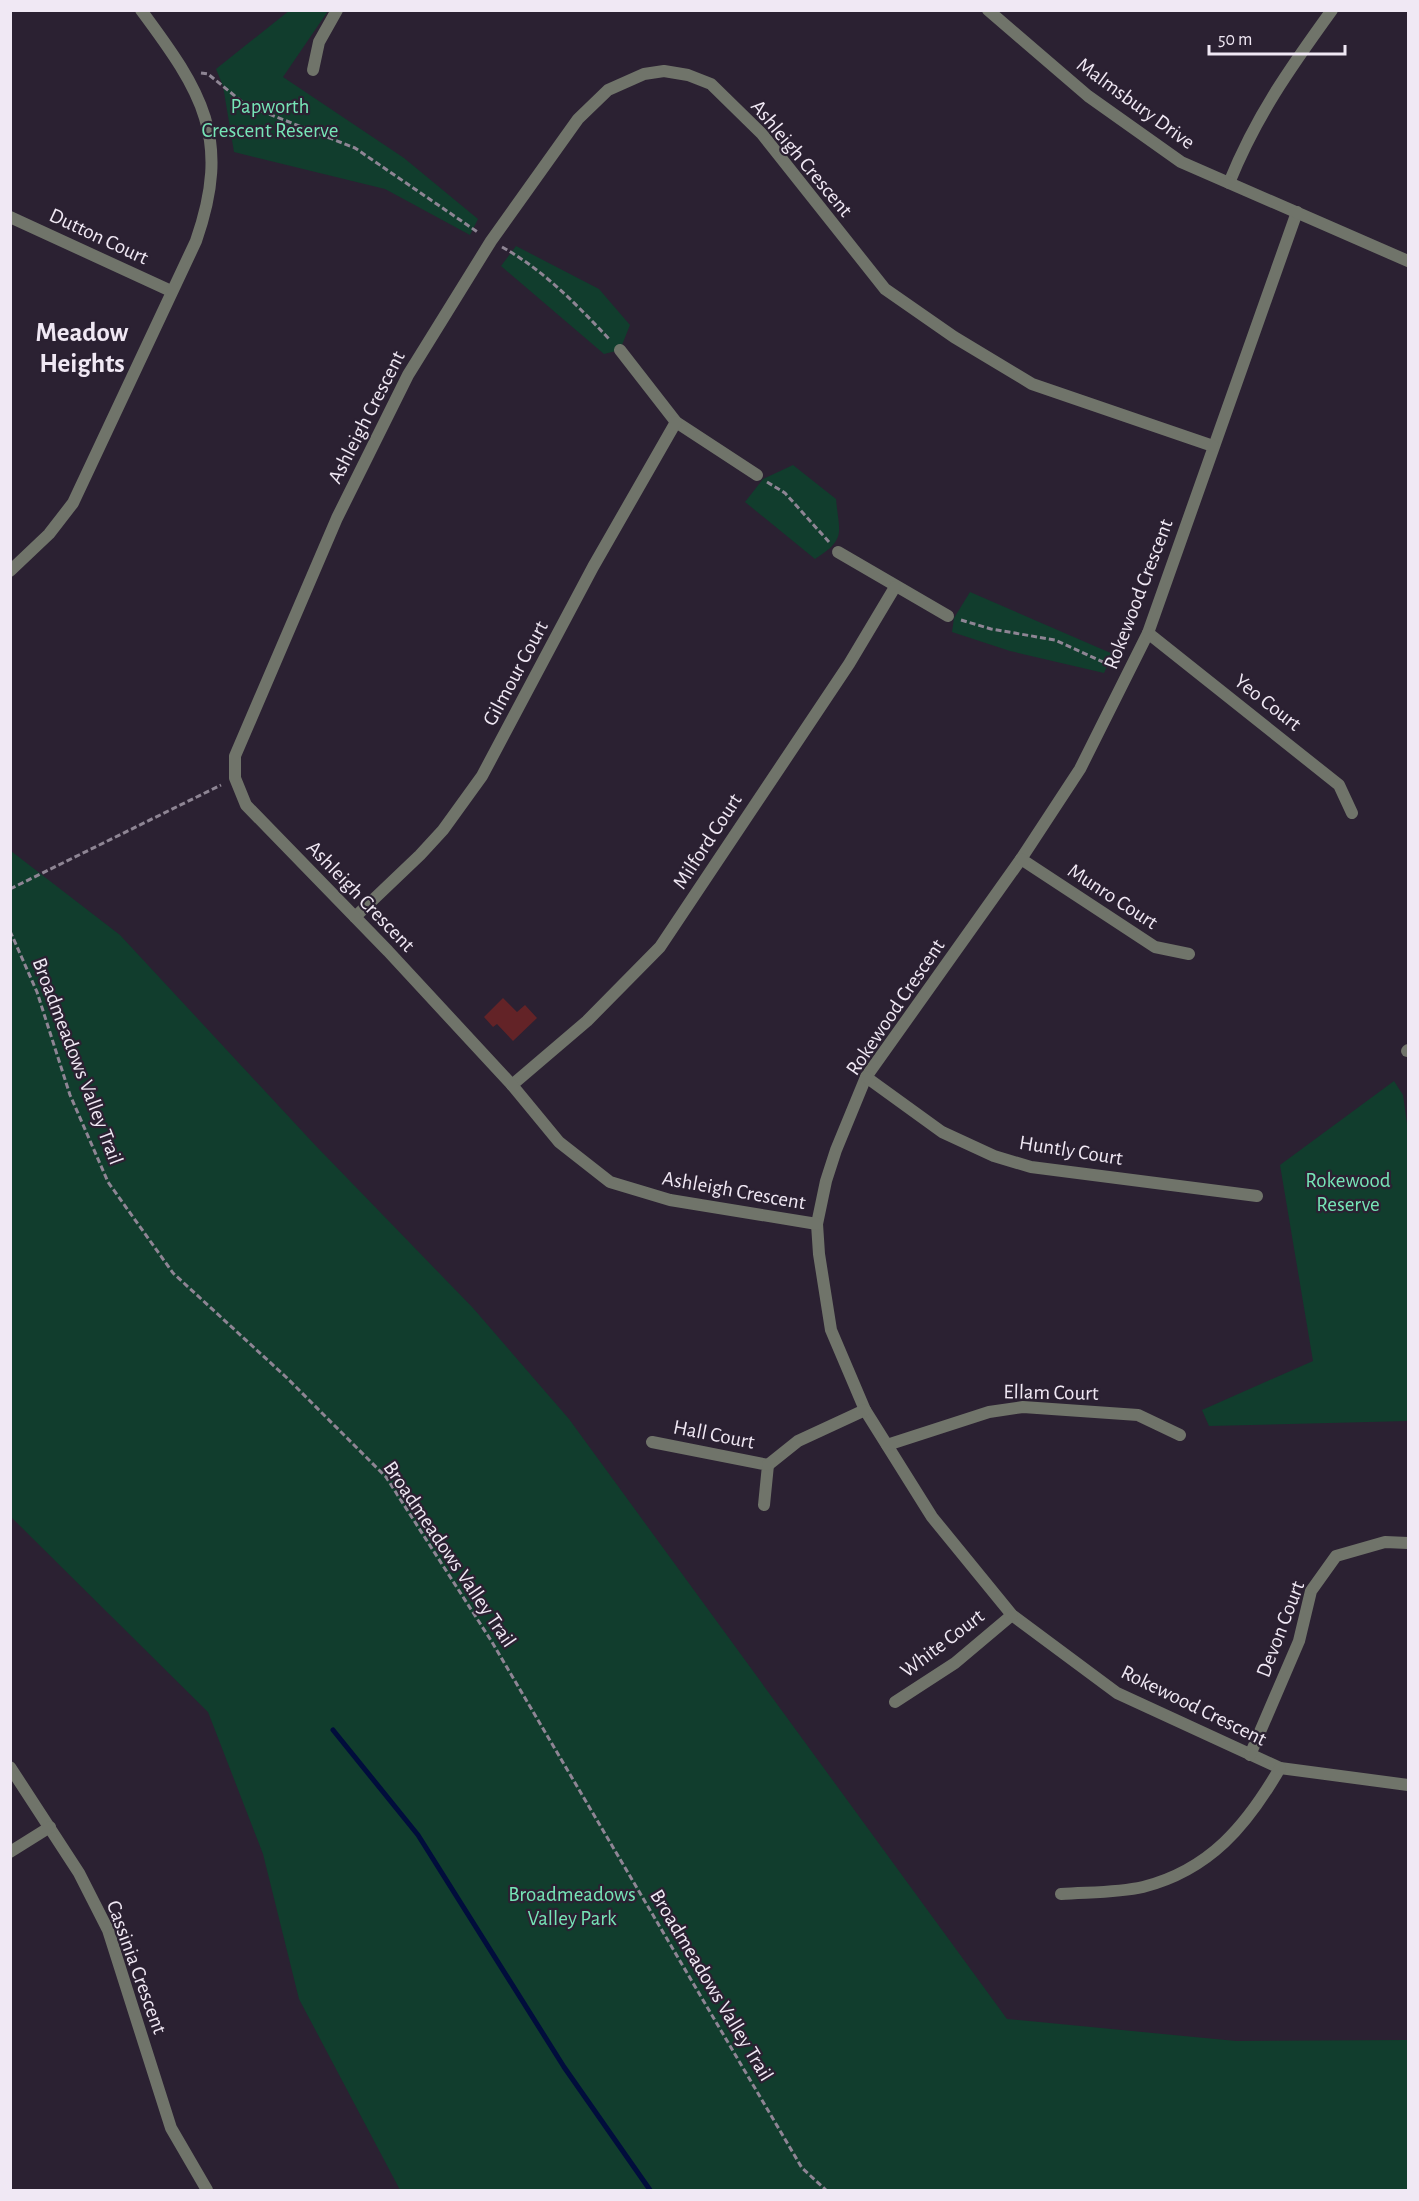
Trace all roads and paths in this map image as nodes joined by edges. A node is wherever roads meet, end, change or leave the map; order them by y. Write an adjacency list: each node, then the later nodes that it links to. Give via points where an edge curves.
1 (141, 10): 6 (street)
2 (337, 10): 5 (street, via 319,42)
3 (988, 10): 7 (street, Malmsbury Drive, via 1097,103 1181,162)
4 (1332, 10): 7 (street, via 1274,91 1246,140)
5 (313, 70)
6 (186, 72): 10 (path, via 208,74 246,105 355,148); 12 (street, via 201,101 210,137 211,188 196,241)
7 (1229, 183): 8 (street, Malmsbury Drive)
8 (1297, 212): 11 (street, Malmsbury Drive); 15 (street, Rokewood Crescent)
9 (10, 218): 12 (street, Dutton Court)
10 (491, 241): 13 (path, via 527,261 572,298); 15 (street, Ashleigh Crescent, via 578,119 608,90 644,74 664,71 688,75 711,84 762,134 885,289 954,338 1032,384); 23 (street, Ashleigh Crescent, via 408,375 336,518 235,756)
11 (1408, 261)
12 (171, 291): 18 (street, via 73,503 50,534)
13 (620, 350): 14 (street)
14 (676, 423): 16 (street); 27 (street, Gilmour Court, via 592,567 483,776 443,830)
15 (1213, 446): 21 (street, Rokewood Crescent)
16 (757, 475): 17 (path, via 784,494)
17 (838, 552): 19 (street)
18 (10, 571)
19 (895, 587): 20 (street); 31 (street, Milford Court, via 849,663 660,946 587,1021)
20 (948, 616): 22 (path, via 991,629 1055,640)
21 (1148, 633): 22 (street, Rokewood Crescent); 24 (street, Yeo Court, via 1339,785)
22 (1130, 674): 25 (street, Rokewood Crescent, via 1080,769)
23 (235, 778): 26 (path); 27 (street, Ashleigh Crescent, via 246,805)
24 (1352, 813)
25 (1021, 859): 29 (street, Munro Court, via 1155,946); 30 (street, Rokewood Crescent)
26 (10, 889)
27 (355, 918): 31 (street, Ashleigh Crescent)
28 (10, 931): 51 (path, Broadmeadows Valley Trail, via 37,992 70,1095 108,1182 173,1273 286,1377 386,1477 492,1642 802,2168)
29 (1189, 954)
30 (866, 1077): 32 (street, Huntly Court, via 942,1132 994,1156 1031,1167); 33 (street, Rokewood Crescent, via 833,1160)
31 (513, 1085): 33 (street, Ashleigh Crescent, via 559,1142 610,1182 670,1200)
32 (1257, 1196)
33 (817, 1224): 34 (street, Rokewood Crescent, via 831,1330)
34 (865, 1410): 37 (street, Rokewood Crescent); 38 (street, Hall Court, via 798,1441)
35 (1180, 1435): 37 (street, Ellam Court, via 1138,1415 1023,1407 989,1412)
36 (652, 1442): 38 (street, Hall Court)
37 (887, 1444): 41 (street, Rokewood Crescent, via 932,1517)
38 (768, 1465): 39 (street, Hall Court)
39 (764, 1505)
40 (1408, 1543): 43 (street, Devon Court, via 1385,1542 1336,1556 1311,1591 1299,1641)
41 (1012, 1615): 42 (street, White Court, via 955,1663); 43 (street, Rokewood Crescent, via 1117,1693)
42 (895, 1702)
43 (1250, 1755): 45 (street, Rokewood Crescent)
44 (10, 1767): 47 (street, Cassinia Crescent)
45 (1280, 1768): 46 (street, Rokewood Crescent); 49 (street, via 1257,1809 1228,1841 1186,1870 1142,1887)
46 (1408, 1785)
47 (50, 1827): 48 (street); 50 (street, Cassinia Crescent, via 108,1930 171,2128)
48 (10, 1852)
49 (1060, 1894)
50 (207, 2190)
51 (826, 2190)

